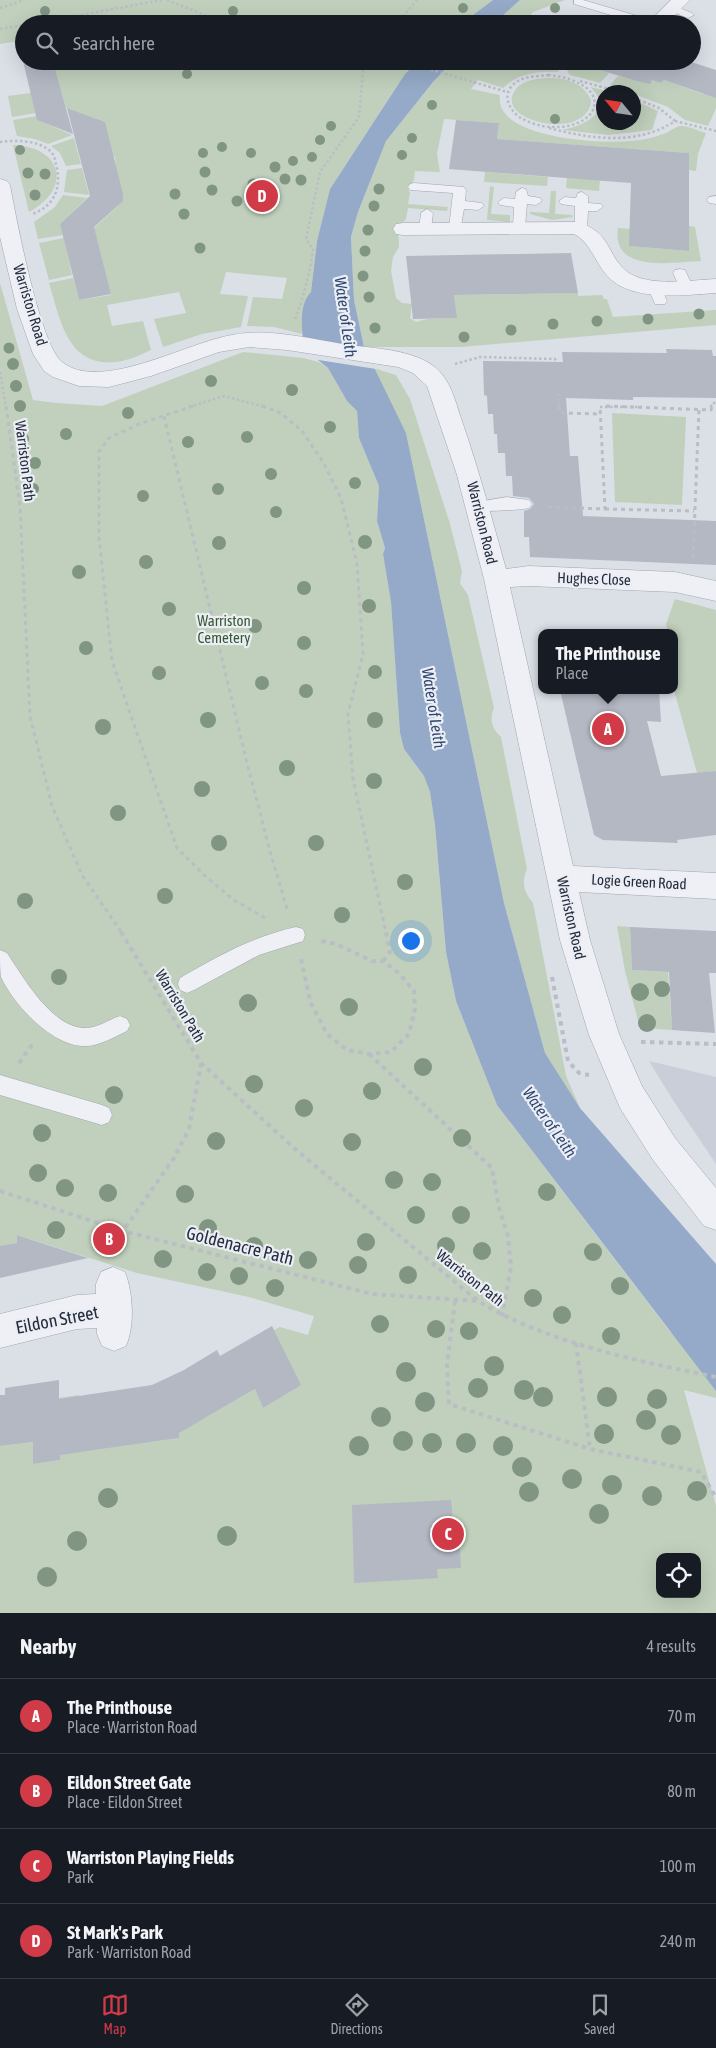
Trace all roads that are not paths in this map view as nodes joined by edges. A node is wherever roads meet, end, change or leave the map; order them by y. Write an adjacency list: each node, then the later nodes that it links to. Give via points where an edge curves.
1 (578, 2): 3 (lane)
2 (680, 8): 4 (street)
3 (632, 15)
4 (669, 15)
5 (0, 185): 21 (street, Warriston Road, via 20,277 44,353 47,361 62,373 82,379 111,379 248,340 409,362 428,372 437,383 470,475)
6 (425, 197): 12 (lane, via 460,190); 16 (street); 17 (street)
7 (521, 198): 8 (lane); 10 (lane); 15 (lane)
8 (536, 201)
9 (566, 201): 11 (lane)
10 (504, 202)
11 (582, 202): 14 (lane); 18 (lane)
12 (458, 204): 13 (lane); 16 (lane)
13 (478, 206)
14 (597, 207)
15 (519, 227): 16 (street); 18 (street, via 568,226)
16 (455, 228)
17 (403, 229)
18 (581, 229): 19 (street, via 596,240 619,276 658,294 683,280)
19 (716, 286)
20 (524, 504): 21 (lane)
21 (477, 507): 22 (street, Warriston Road)
22 (496, 579): 23 (street, Hughes Close, via 558,577 675,582); 24 (street, Warriston Road)
23 (716, 591)
24 (562, 878): 25 (street, Logie Green Road); 32 (street, Warriston Road, via 574,940 608,1045 631,1097 647,1124)
25 (716, 886)
26 (296, 935): 28 (lane, via 248,950)
27 (0, 959): 29 (lane, via 35,1008 64,1032 83,1037)
28 (187, 984)
29 (120, 1025)
30 (1, 1085): 31 (lane)
31 (102, 1115)
32 (716, 1214)
33 (113, 1309): 34 (street, Eildon Street, via 77,1312)
34 (0, 1331)

